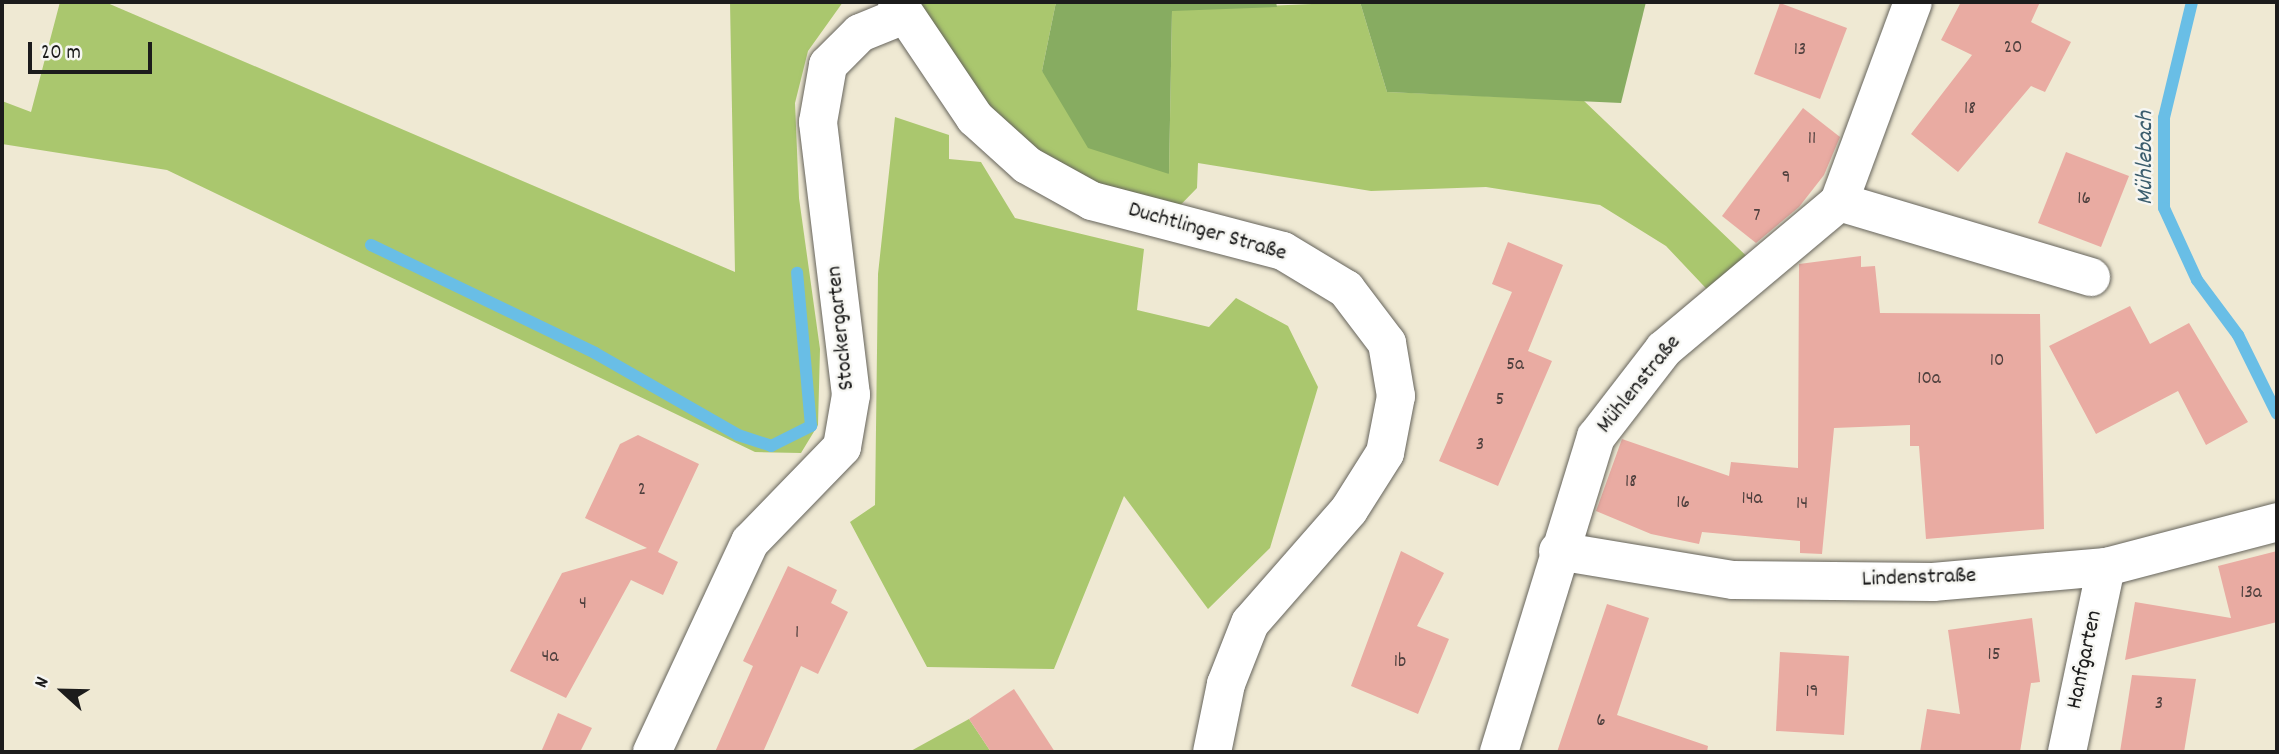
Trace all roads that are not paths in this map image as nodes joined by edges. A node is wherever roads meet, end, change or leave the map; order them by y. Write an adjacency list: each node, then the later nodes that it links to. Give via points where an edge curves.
1 (1913, 2): 3 (street, Mühlenstraße)
2 (900, 8): 8 (street, Stockergarten, via 860,33 828,65 818,122 851,395 842,447 750,542); 9 (street, Duchtlinger Straße, via 975,118 1027,165 1092,201 1283,251 1346,289 1387,343 1396,396 1385,453 1349,510 1250,623 1226,684)
3 (1839, 202): 4 (street); 6 (street, Mühlenstraße, via 1664,349 1596,437)
4 (2091, 276)
5 (2266, 525): 7 (street, Lindenstraße)
6 (1558, 551): 7 (street, Lindenstraße, via 1733,580 1933,582); 10 (street, Mühlenstraße)
7 (2106, 567): 11 (street, Hanfgarten)
8 (652, 752)
9 (1212, 752)
10 (1499, 752)
11 (2067, 752)

